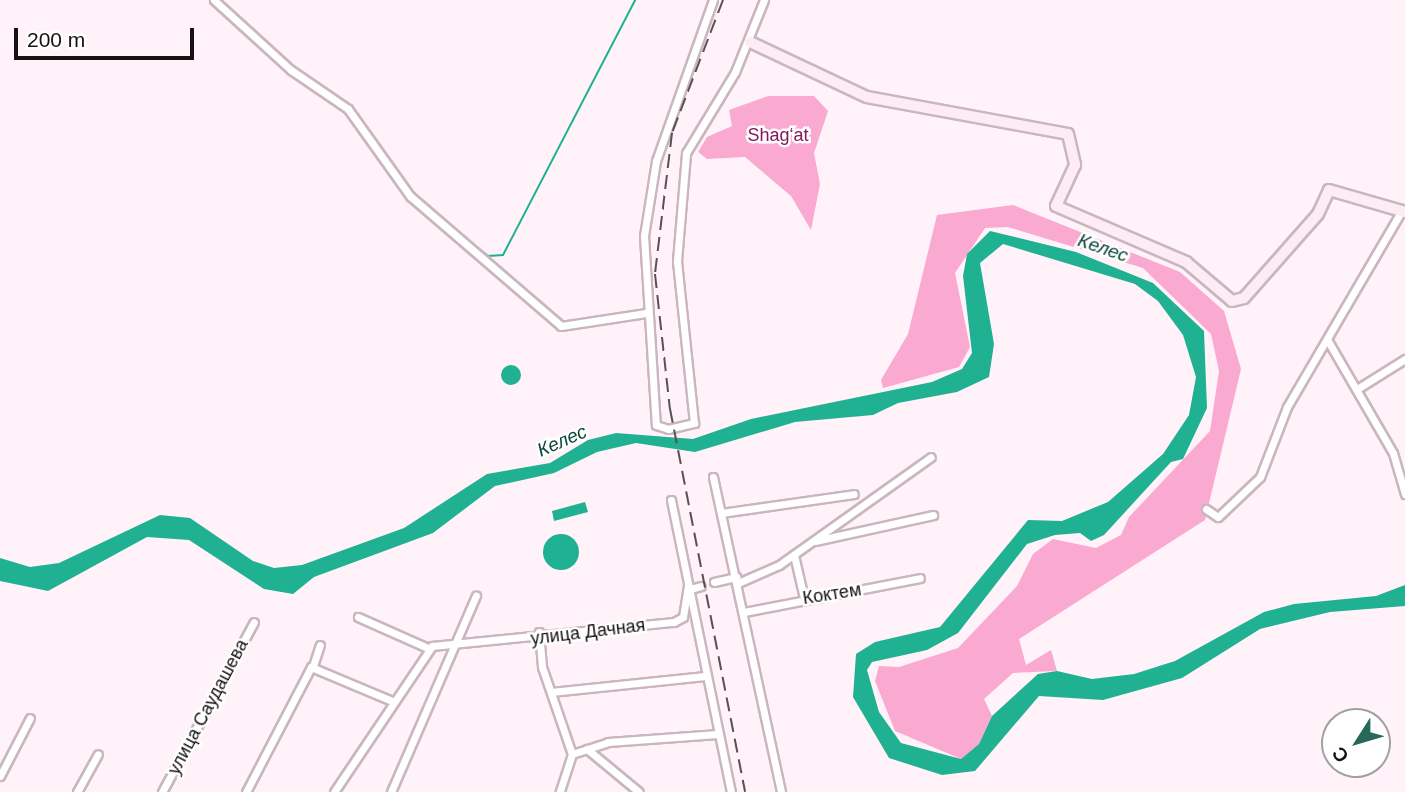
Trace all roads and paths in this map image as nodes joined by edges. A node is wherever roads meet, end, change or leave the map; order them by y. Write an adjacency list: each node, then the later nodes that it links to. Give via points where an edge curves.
1 (214, 0): 6 (street, via 291,70 348,109 410,196 561,326)
2 (713, 0): 6 (street, via 656,161 644,236)
3 (765, 0): 4 (street)
4 (750, 42): 5 (street, via 867,97 1069,134 1075,164 1056,206 1186,262 1232,301 1252,289 1318,214 1329,190); 6 (street, via 686,153 677,261 694,423 684,427 656,425)
5 (1402, 214): 7 (street)
6 (646, 313)
7 (1328, 341): 9 (street); 15 (street, via 1287,408 1260,477 1218,517)
8 (1405, 359): 9 (street)
9 (1357, 389): 13 (street, via 1393,453)
10 (931, 457): 18 (street)
11 (713, 477): 16 (street)
12 (853, 494): 16 (street)
13 (1405, 494)
14 (671, 500): 24 (street)
15 (1206, 509)
16 (721, 513): 21 (street)
17 (933, 515): 18 (street)
18 (811, 542): 19 (street)
19 (794, 555): 21 (street); 26 (street)
20 (920, 578): 26 (street, Коктем)
21 (737, 580): 22 (street); 27 (street)
22 (714, 582)
23 (701, 586): 24 (street)
24 (689, 587): 30 (street, улица Дачная, via 676,622); 35 (street)
25 (476, 596): 31 (street)
26 (804, 598): 27 (street, Коктем)
27 (744, 612): 52 (street)
28 (358, 617): 33 (street)
29 (254, 622): 44 (street, улица Саудашева)
30 (539, 636): 31 (street, улица Дачная); 36 (street)
31 (459, 643): 33 (street, улица Дачная); 48 (street)
32 (320, 645): 34 (street)
33 (428, 648): 37 (street)
34 (313, 666): 37 (street); 46 (street)
35 (705, 676): 36 (street); 39 (street)
36 (551, 692): 42 (street)
37 (392, 701): 47 (street)
38 (30, 718): 43 (street)
39 (718, 734): 40 (street, via 608,742); 51 (street)
40 (587, 750): 42 (street); 50 (street)
41 (97, 754): 45 (street)
42 (572, 754): 49 (street)
43 (0, 776)
44 (166, 791)
45 (77, 792)
46 (246, 792)
47 (334, 792)
48 (391, 792)
49 (560, 792)
50 (639, 792)
51 (732, 792)
52 (781, 792)

